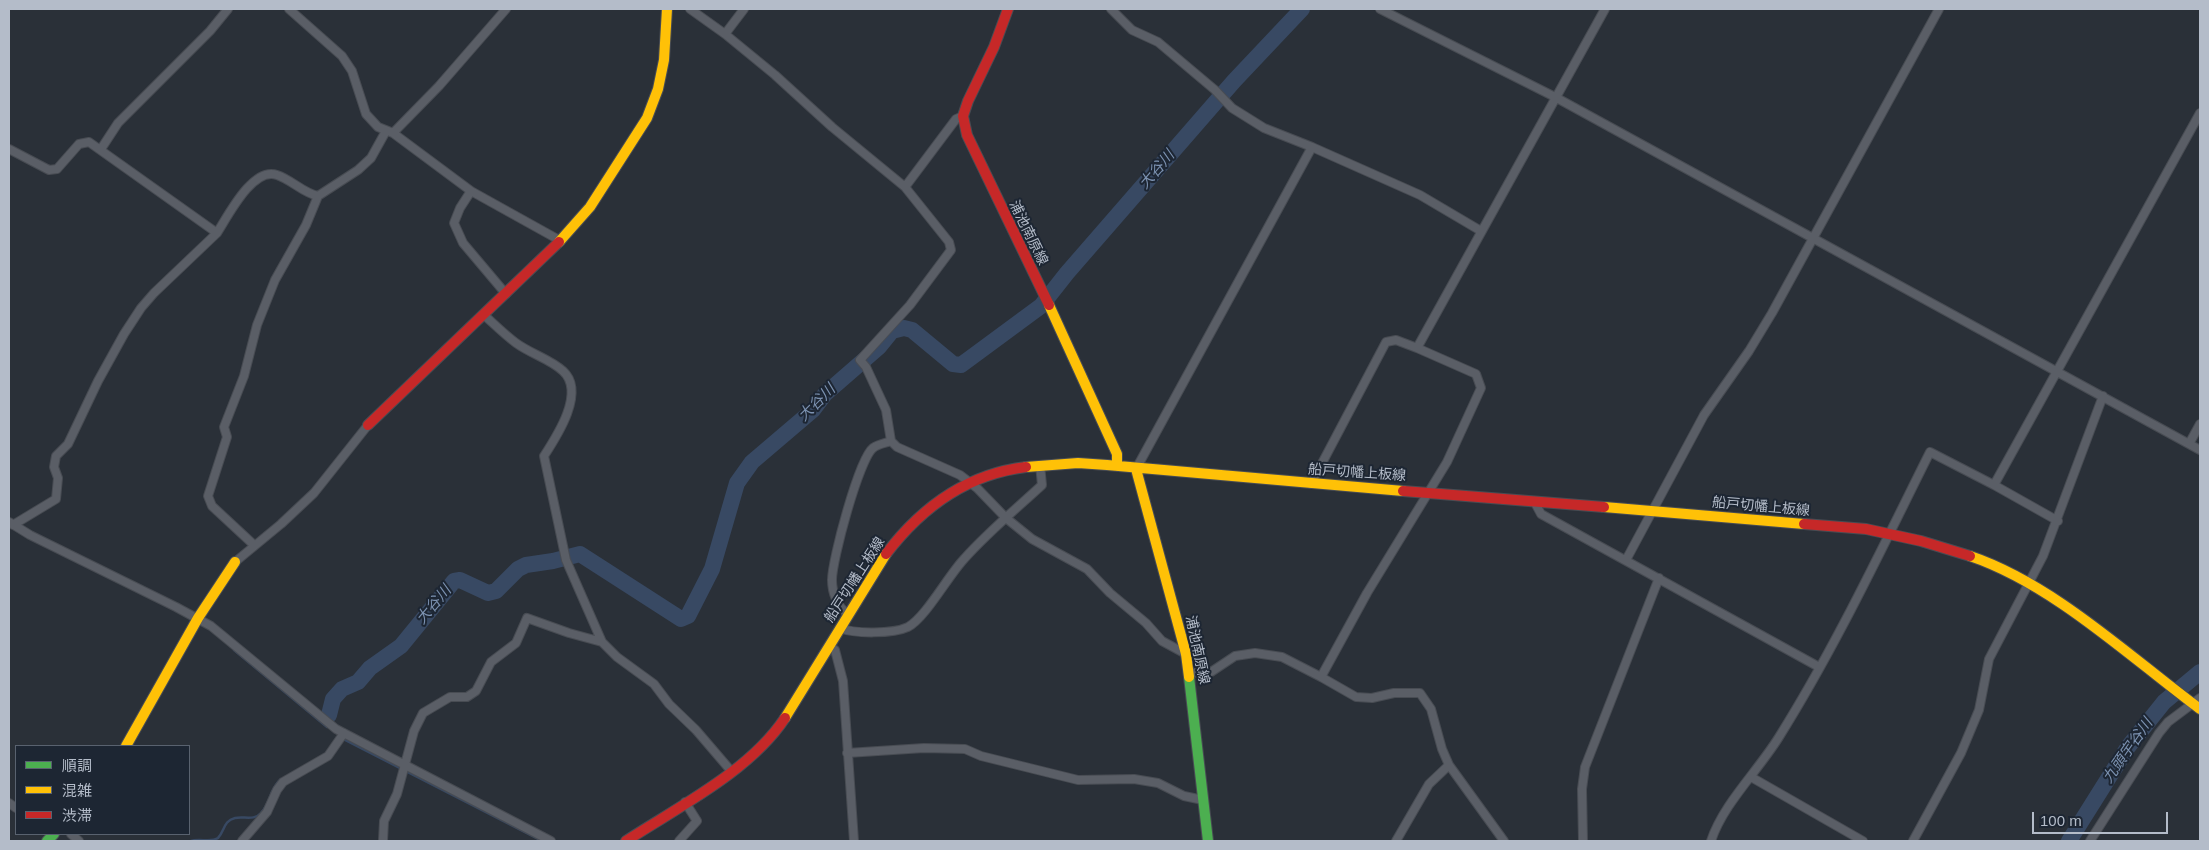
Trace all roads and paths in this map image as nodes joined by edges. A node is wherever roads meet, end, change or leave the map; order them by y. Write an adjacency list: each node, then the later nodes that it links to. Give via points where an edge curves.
1 (228, 9): 19 (street, via 210,32 118,122)
2 (289, 9): 16 (street, via 342,56 352,71 366,114 378,127)
3 (506, 9): 16 (street, via 439,86)
4 (667, 9): 26 (main road, via 664,60 647,118 590,207)
5 (690, 9): 12 (street)
6 (744, 9): 12 (street)
7 (1008, 9): 15 (main road)
8 (1111, 9): 17 (street, via 1132,30 1158,42 1215,90 1223,101 1264,128)
9 (1380, 9): 13 (street)
10 (1605, 9): 13 (street)
11 (1939, 9): 25 (street)
12 (725, 34): 20 (street)
13 (1555, 97): 23 (street); 25 (street)
14 (2200, 113): 30 (street)
15 (963, 116): 20 (street, via 956,119); 38 (main road, 浦池南原線, via 967,135 1117,454)
16 (390, 132): 21 (street); 22 (street, via 358,170)
17 (1312, 147): 23 (street, via 1420,195); 39 (street)
18 (9, 148): 19 (street, via 49,170 57,169 79,144 88,142)
19 (101, 149): 24 (street)
20 (905, 187): 34 (street, via 950,242 950,250 910,306 860,360 886,410)
21 (471, 191): 26 (street); 27 (street, via 454,223 463,243)
22 (318, 196): 24 (street, via 276,174 264,173 251,182); 50 (street, via 306,225 275,280 257,324 244,376 224,427 227,437 208,496 212,506)
23 (1481, 231): 29 (street)
24 (217, 233): 48 (street, via 148,301 124,334 68,444 56,456 56,500)
25 (1813, 237): 30 (street); 45 (street, via 1749,351 1704,416)
26 (560, 241): 27 (main road)
27 (506, 294): 28 (main road)
28 (484, 314): 33 (main road); 58 (street, via 516,343 563,371 570,383 571,400 564,423 544,456 566,558)
29 (1417, 348): 41 (street, via 1396,340 1386,342); 43 (street, via 1476,374 1481,388)
30 (2058, 371): 31 (street); 42 (street)
31 (2104, 396): 35 (street); 47 (street)
32 (2200, 424): 35 (street)
33 (368, 425): 50 (street, via 314,493)
34 (891, 441): 40 (street, via 896,447 960,475); 55 (street, via 873,448 864,461 846,512 832,579 834,593 842,610)
35 (2190, 444): 36 (street)
36 (2200, 450)
37 (1040, 464): 38 (main road, 船戸切幡上板線); 40 (main road, 船戸切幡上板線, via 1006,470); 46 (street, via 1042,485)
38 (1117, 466): 39 (main road, 船戸切幡上板線)
39 (1136, 469): 41 (main road, 船戸切幡上板線); 60 (main road, 浦池南原線)
40 (970, 483): 46 (street); 55 (main road, 船戸切幡上板線, via 919,516 901,534)
41 (1311, 484): 43 (main road, 船戸切幡上板線)
42 (1994, 485): 47 (street); 49 (street, via 1930,452)
43 (1430, 492): 44 (main road, 船戸切幡上板線); 63 (street, via 1366,593)
44 (1534, 501): 45 (main road, 船戸切幡上板線); 51 (street, via 1541,514)
45 (1654, 511): 49 (main road, 船戸切幡上板線, via 1866,529); 51 (street)
46 (1006, 518): 57 (street, via 964,559 914,623 897,630 861,632); 60 (street, via 1032,539 1087,570 1162,641)
47 (2058, 521): 54 (street)
48 (11, 523): 56 (street)
49 (1888, 534): 54 (main road, 船戸切幡上板線, via 1921,540 1973,557); 61 (street)
50 (254, 545): 52 (street)
51 (1626, 560): 53 (street)
52 (235, 562): 56 (main road)
53 (1659, 578): 61 (street); 83 (street, via 1585,767)
54 (2028, 585): 64 (main road, 船戸切幡上板線); 86 (street, via 1988,659 1979,710 1960,753)
55 (848, 614): 57 (main road, 船戸切幡上板線)
56 (198, 618): 65 (street); 66 (main road)
57 (840, 628): 59 (main road, 船戸切幡上板線)
58 (602, 642): 69 (street, via 527,618 516,643 492,662 476,690 467,697 450,697 423,713 414,732); 70 (street, via 654,684)
59 (829, 646): 67 (street, via 835,650 843,681); 70 (main road, 船戸切幡上板線, via 784,720 769,739)
60 (1186, 654): 62 (main road, 浦池南原線)
61 (1819, 667): 71 (street, via 1779,738)
62 (1189, 673): 63 (street, via 1211,672 1235,656 1255,653 1282,657); 72 (main road, 浦池南原線)
63 (1321, 676): 68 (street, via 1356,697 1420,693 1431,709)
64 (2195, 703): 87 (street, via 2168,722 2159,733)
65 (344, 733): 69 (street); 74 (street, via 328,756 283,782 267,812)
66 (127, 745)
67 (847, 753): 72 (street, via 965,749 981,756 1078,780 1158,783 1184,796); 79 (street)
68 (1449, 765): 81 (street, via 1429,784); 82 (street)
69 (405, 769): 75 (street, via 384,821); 76 (street)
70 (732, 772): 73 (main road, 船戸切幡上板線)
71 (1751, 778): 84 (street); 85 (street)
72 (1202, 800): 80 (main road, 浦池南原線)
73 (685, 802): 77 (main road, 船戸切幡上板線); 78 (street, via 697,821)
74 (242, 841)
75 (383, 841)
76 (551, 841)
77 (626, 841)
78 (680, 841)
79 (854, 841)
80 (1208, 841)
81 (1396, 841)
82 (1504, 841)
83 (1583, 841)
84 (1710, 841)
85 (1863, 841)
86 (1912, 841)
87 (2090, 841)

